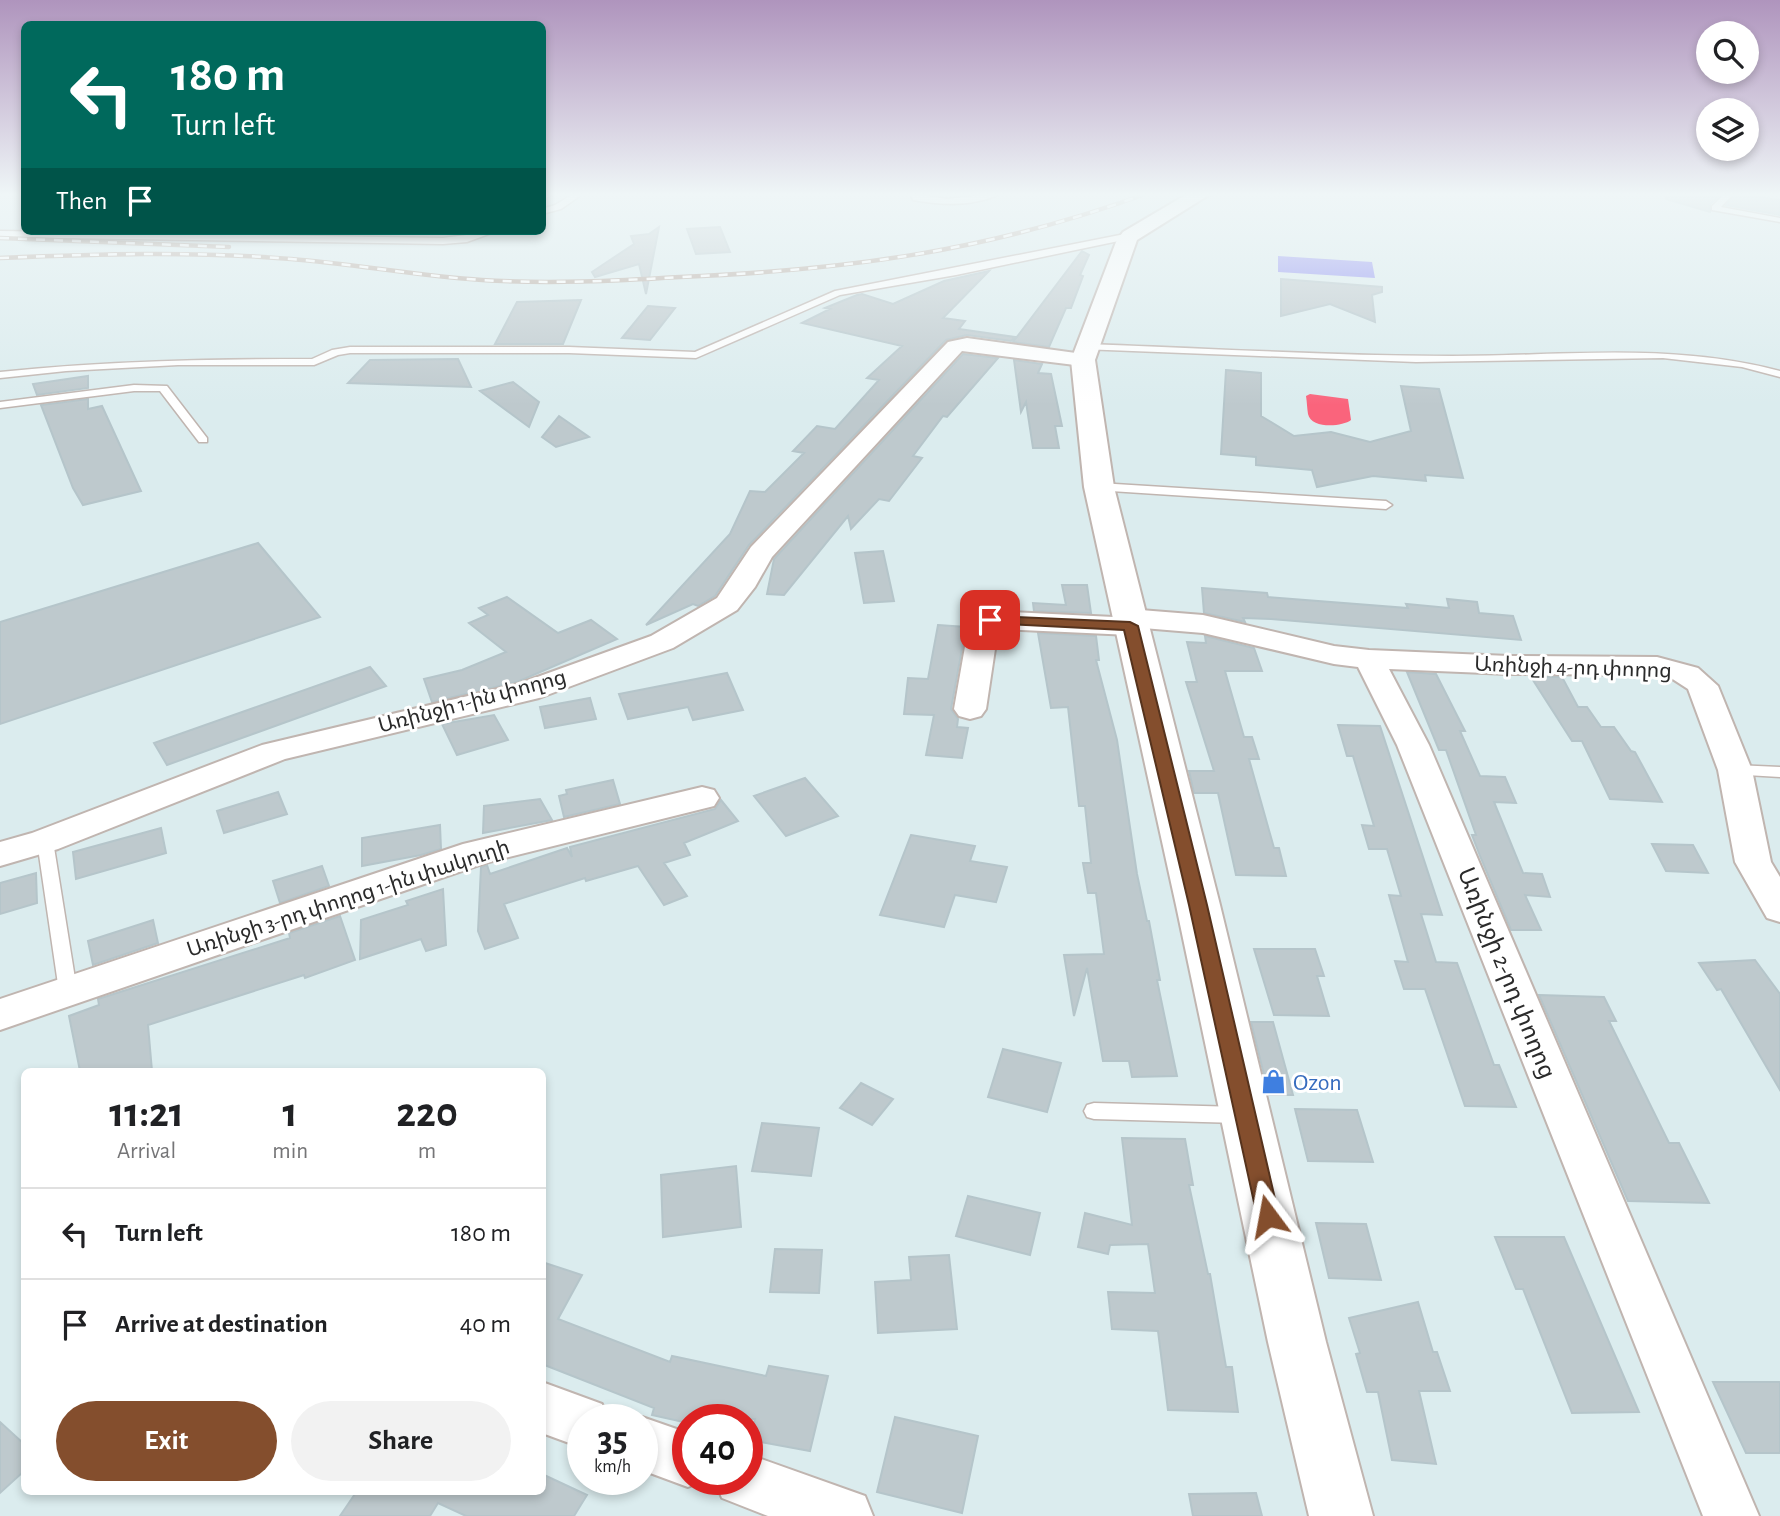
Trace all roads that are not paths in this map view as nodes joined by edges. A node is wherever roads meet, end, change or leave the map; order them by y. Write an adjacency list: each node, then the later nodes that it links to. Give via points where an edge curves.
1 (996, 264): 5 (lane, via 838,293 696,355 350,350 314,362 178,362)
2 (1117, 264): 3 (street)
3 (1085, 354): 4 (lane, via 1460,359 1670,355 1755,366); 8 (street); 16 (street, Առինջի 1-ին փողոց, via 955,346 761,554 727,604 662,642 528,691 274,752)
4 (1780, 374)
5 (0, 375)
6 (0, 405): 7 (lane, via 163,388)
7 (203, 440)
8 (1099, 487): 9 (lane); 10 (street)
9 (1386, 505)
10 (1129, 622): 11 (street, via 1203,624); 12 (street, via 990,620 984,624); 22 (street)
11 (1368, 659): 13 (street, Առինջի 4-րդ փողոց, via 1676,668 1702,686); 28 (street, Առինջի 2-րդ փողոց, via 1413,745)
12 (970, 709)
13 (1735, 770): 14 (lane); 18 (street, Առինջի 4-րդ փողոց, via 1753,862)
14 (1780, 772)
15 (702, 798): 19 (street, Առինջի 3-րդ փողոց 1-ին փակուղի, via 476,853)
16 (45, 841): 17 (street, Առինջի 1-ին փողոց); 19 (lane)
17 (0, 854)
18 (1780, 909)
19 (68, 991): 20 (street, Առինջի 3-րդ փողոց 1-ին փակուղի)
20 (0, 1015)
21 (1094, 1111): 22 (lane)
22 (1245, 1115): 27 (street)
23 (546, 1408): 24 (street)
24 (567, 1416)
25 (763, 1487): 26 (street)
26 (845, 1516)
27 (1341, 1516)
28 (1731, 1516)

